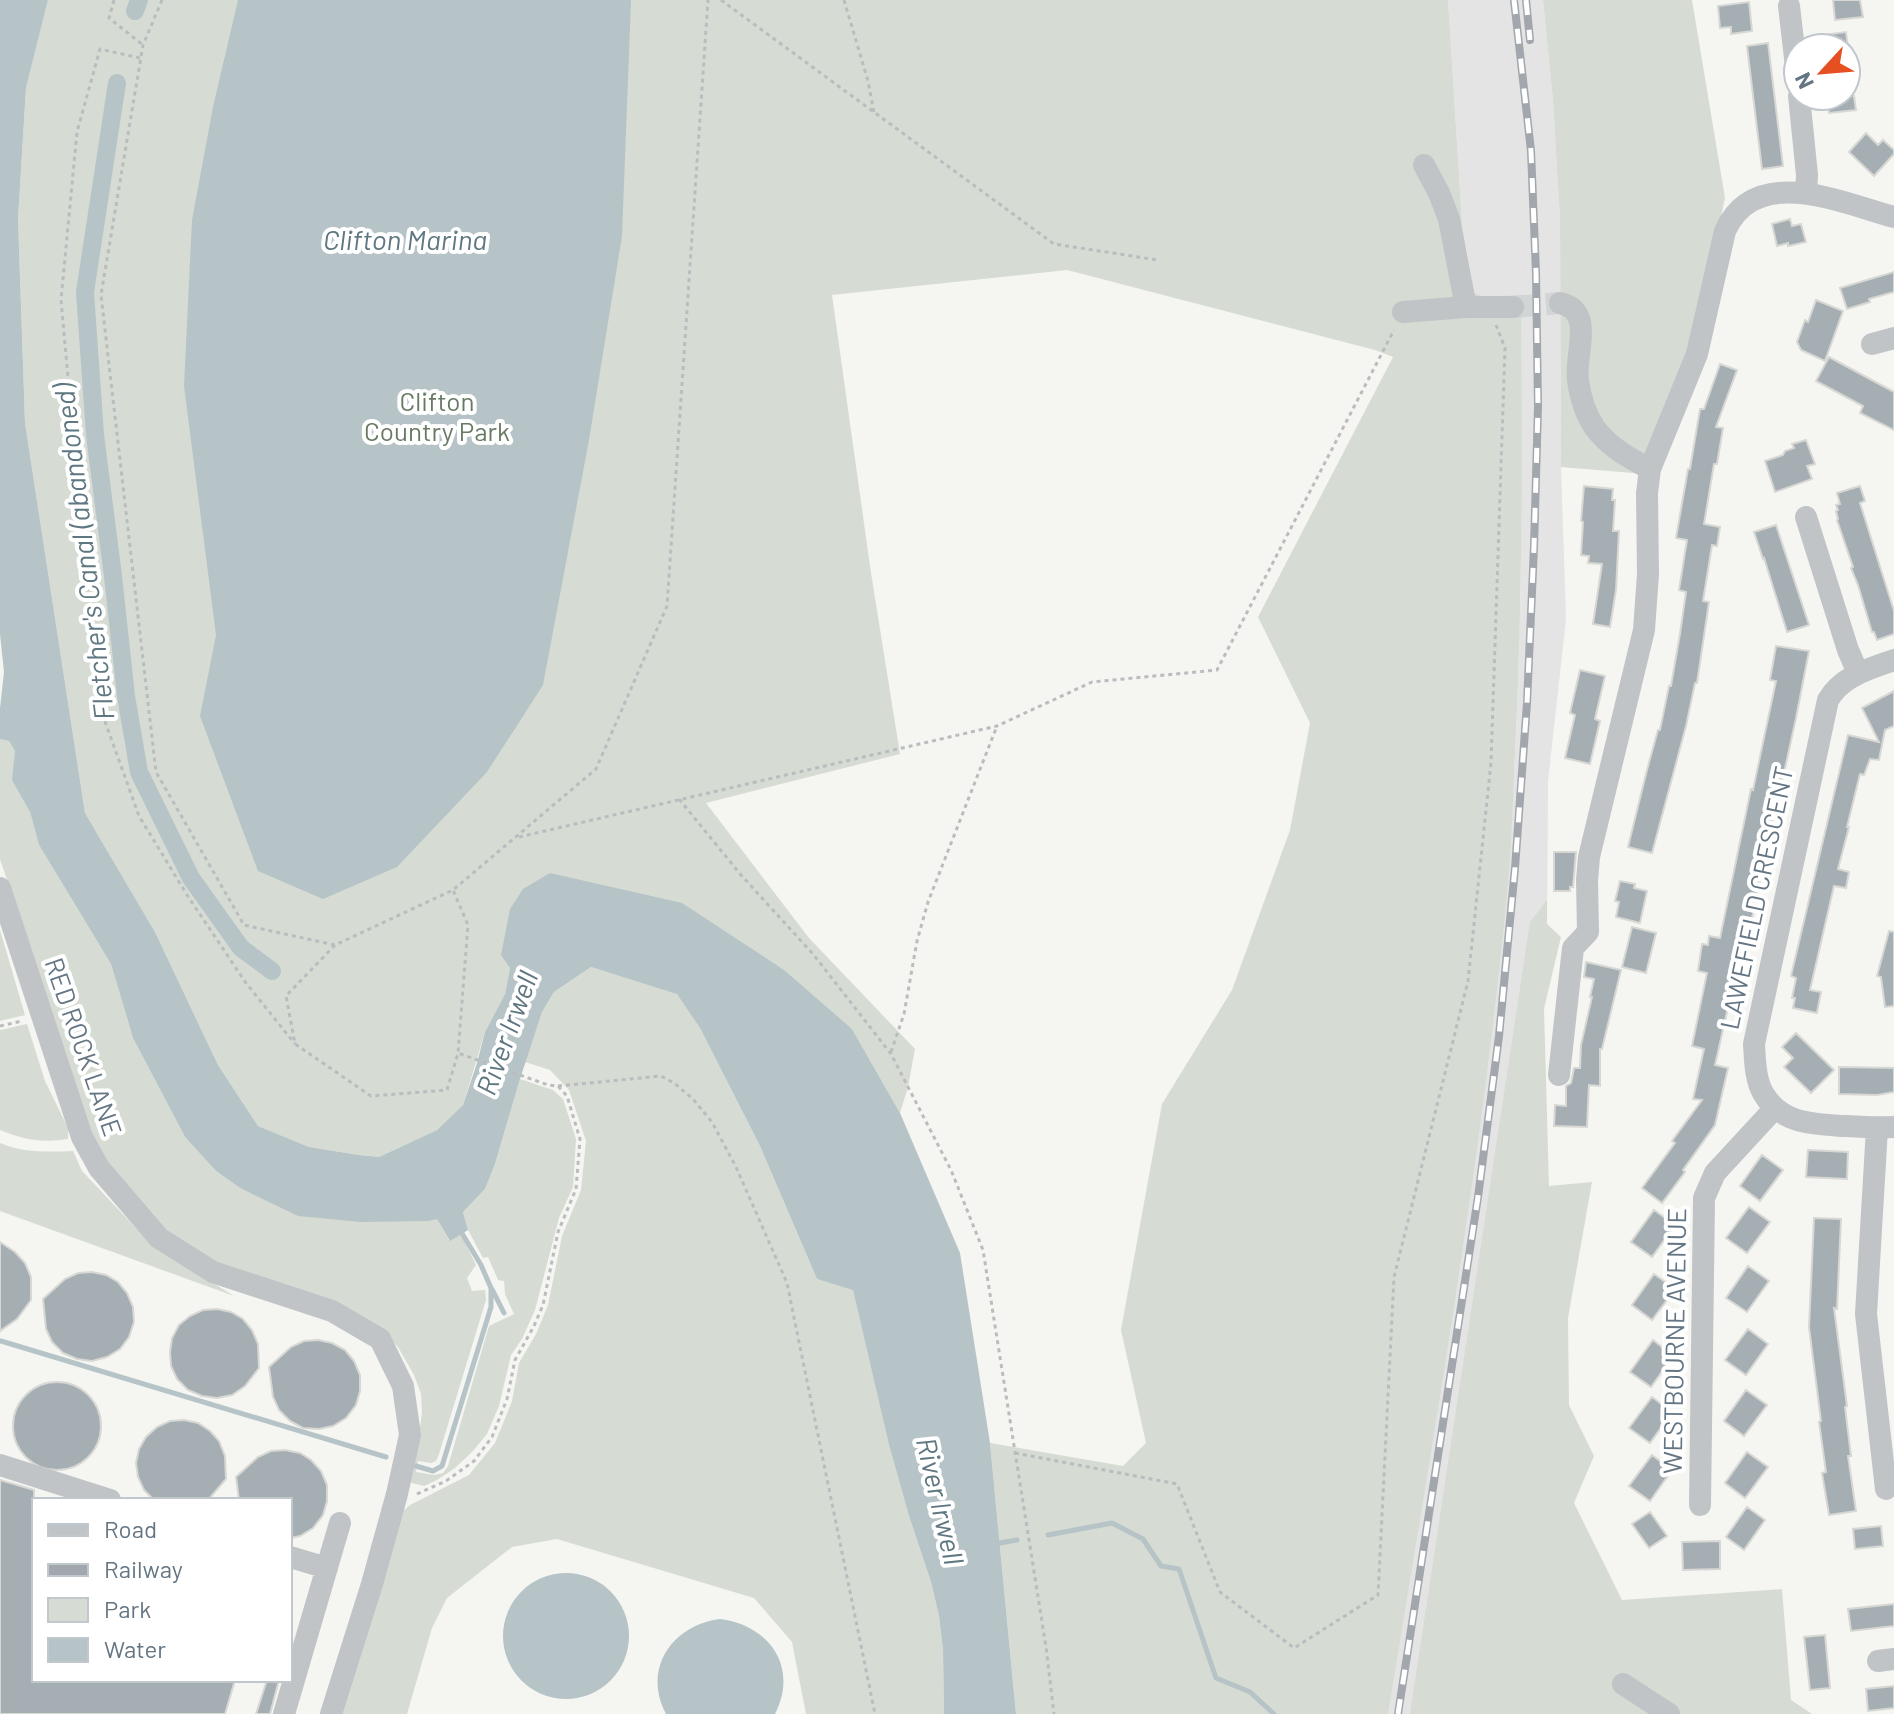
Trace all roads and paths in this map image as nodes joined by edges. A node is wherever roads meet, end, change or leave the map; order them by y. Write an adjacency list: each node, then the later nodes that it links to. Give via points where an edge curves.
1 (114, 0): 8 (path, via 109,18)
2 (162, 0): 8 (path)
3 (708, 0): 27 (path, via 667,606 596,769)
4 (721, 0): 11 (path)
5 (844, 0): 11 (path)
6 (1790, 6): 7 (street)
7 (1793, 32)
8 (143, 45): 9 (path)
9 (140, 58): 30 (path, via 101,295 156,772 244,925); 33 (path, via 100,49 77,132 61,300 97,699 139,816 246,983)
10 (1801, 112): 13 (street)
11 (874, 113): 15 (path, via 1054,244)
12 (1424, 165): 17 (street, via 1449,219)
13 (1806, 193): 14 (street); 21 (street, via 1762,196 1729,223 1697,354)
14 (1894, 217)
15 (1158, 260)
16 (1560, 303): 21 (street, via 1569,305 1581,322 1578,381 1594,427)
17 (1466, 307): 18 (street); 20 (street)
18 (1489, 307): 19 (street); 40 (path, via 1505,348 1491,763 1468,981 1394,1277 1378,1595 1294,1648 1220,1592 1177,1484)
19 (1513, 307)
20 (1403, 312): 25 (path, via 1217,670 1092,682)
21 (1650, 469): 36 (street, via 1644,630 1589,857 1587,880 1596,934 1573,948)
22 (1804, 511): 24 (street)
23 (1894, 660): 24 (street, LAWEFIELD CRESCENT)
24 (1858, 673): 38 (street, LAWEFIELD CRESCENT, via 1828,700 1754,1044 1762,1091)
25 (997, 726): 26 (path); 35 (path, via 928,902)
26 (679, 799): 27 (path); 35 (path)
27 (515, 837): 29 (path)
28 (0, 888): 31 (street, RED ROCK LANE)
29 (453, 890): 30 (path); 34 (path, via 468,925)
30 (335, 945): 33 (path, via 286,996)
31 (41, 1016): 32 (path); 43 (street, RED ROCK LANE, via 82,1137 99,1168 159,1238 213,1272 332,1311 380,1339 403,1386 410,1435)
32 (0, 1026)
33 (295, 1044): 34 (path, via 371,1096 447,1090)
34 (460, 1053): 37 (path)
35 (891, 1054): 40 (path, via 951,1170 983,1250)
36 (1559, 1075)
37 (558, 1086): 43 (path, via 567,1096 580,1139 576,1189 558,1232 543,1305 515,1360 502,1412 474,1461 414,1495); 52 (path, via 661,1076 693,1099 712,1122 736,1167 787,1283)
38 (1775, 1108): 39 (street, via 1804,1123); 45 (street, WESTBOURNE AVENUE, via 1715,1173 1704,1198)
39 (1886, 1128): 42 (street, via 1866,1314)
40 (1015, 1453): 53 (path)
41 (0, 1465): 44 (street)
42 (1886, 1493)
43 (397, 1494): 51 (street, RED ROCK LANE)
44 (104, 1498)
45 (1700, 1505)
46 (340, 1523): 48 (street)
47 (292, 1558): 48 (street)
48 (327, 1568): 50 (street)
49 (1623, 1684): 54 (street)
50 (284, 1714)
51 (331, 1714)
52 (875, 1714)
53 (1054, 1714)
54 (1669, 1714)

